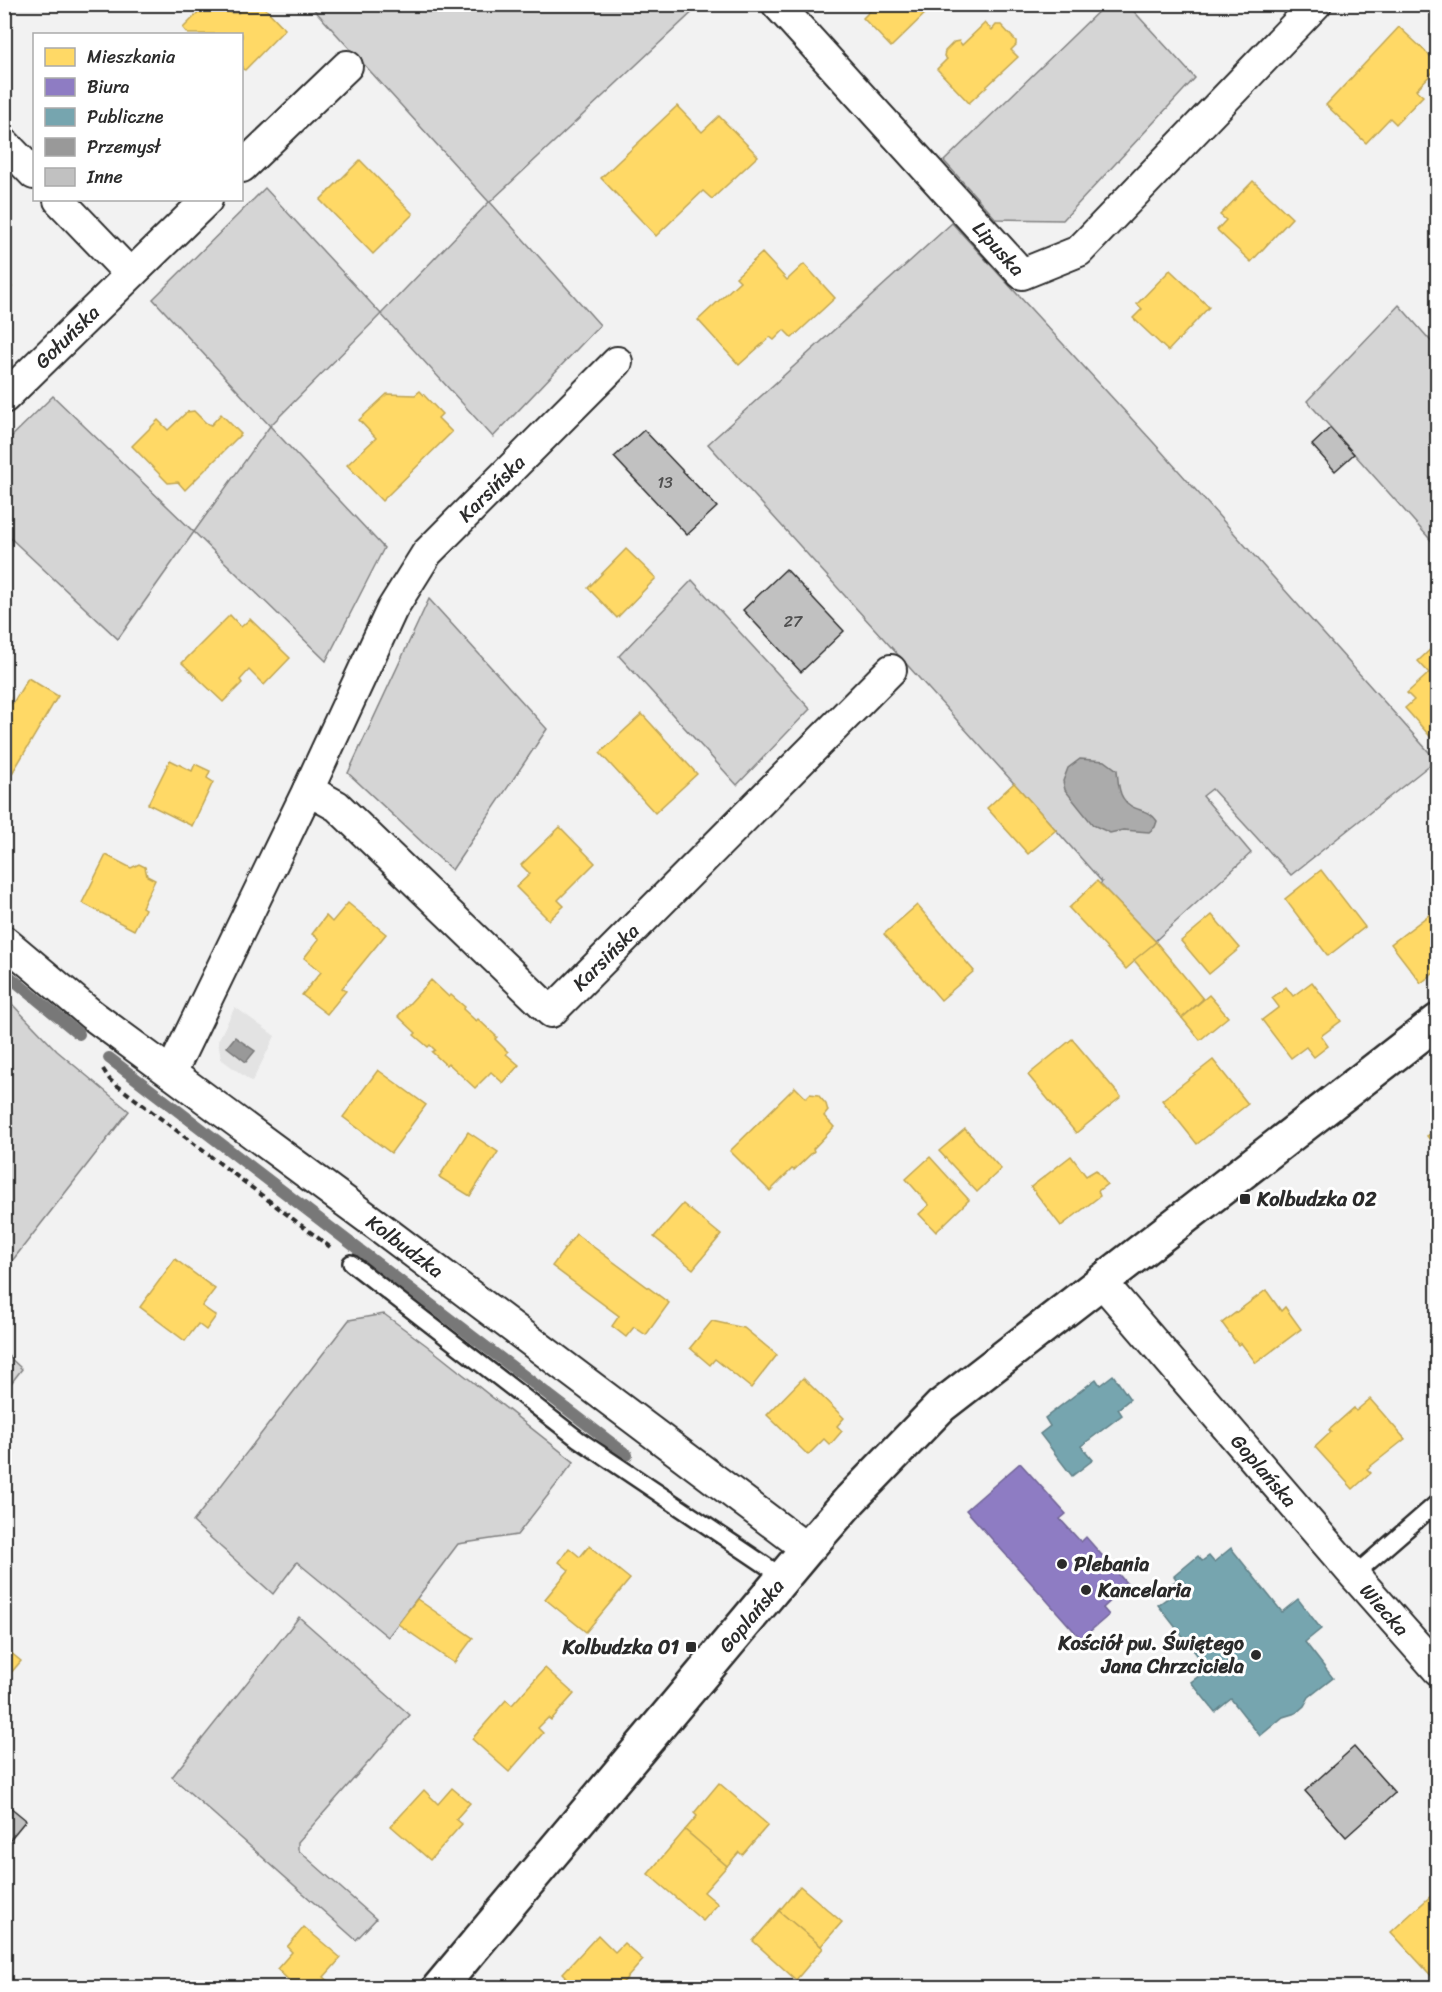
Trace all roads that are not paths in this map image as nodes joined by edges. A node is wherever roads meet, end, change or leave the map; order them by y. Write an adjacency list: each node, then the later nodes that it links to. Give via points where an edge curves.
1 (777, 4): 2 (street, Lipuska, via 1022,274 1079,251)
2 (1316, 4)
3 (347, 66): 5 (street)
4 (4, 143): 6 (street)
5 (243, 166)
6 (33, 173)
7 (60, 201): 9 (street)
8 (206, 201): 9 (street, Gołuńska)
9 (130, 274): 11 (street, Gołuńska)
10 (616, 362): 13 (street, Karsińska, via 427,553 392,609)
11 (4, 398)
12 (891, 670): 13 (street, Karsińska, via 551,1012 337,806)
13 (308, 790): 16 (street, Karsińska)
14 (4, 941): 16 (street, Kolbudzka, via 92,1015)
15 (1437, 1021): 18 (street, Goplańska)
16 (171, 1073): 20 (street, Kolbudzka)
17 (351, 1263): 22 (lane, via 578,1439)
18 (1101, 1281): 20 (street, Goplańska, via 940,1406); 21 (street, Goplańska)
19 (1437, 1502): 21 (lane)
20 (807, 1549): 22 (street, Goplańska)
21 (1354, 1575): 23 (street, Wiecka)
22 (783, 1577): 24 (street, Goplańska)
23 (1437, 1670)
24 (439, 1988)

